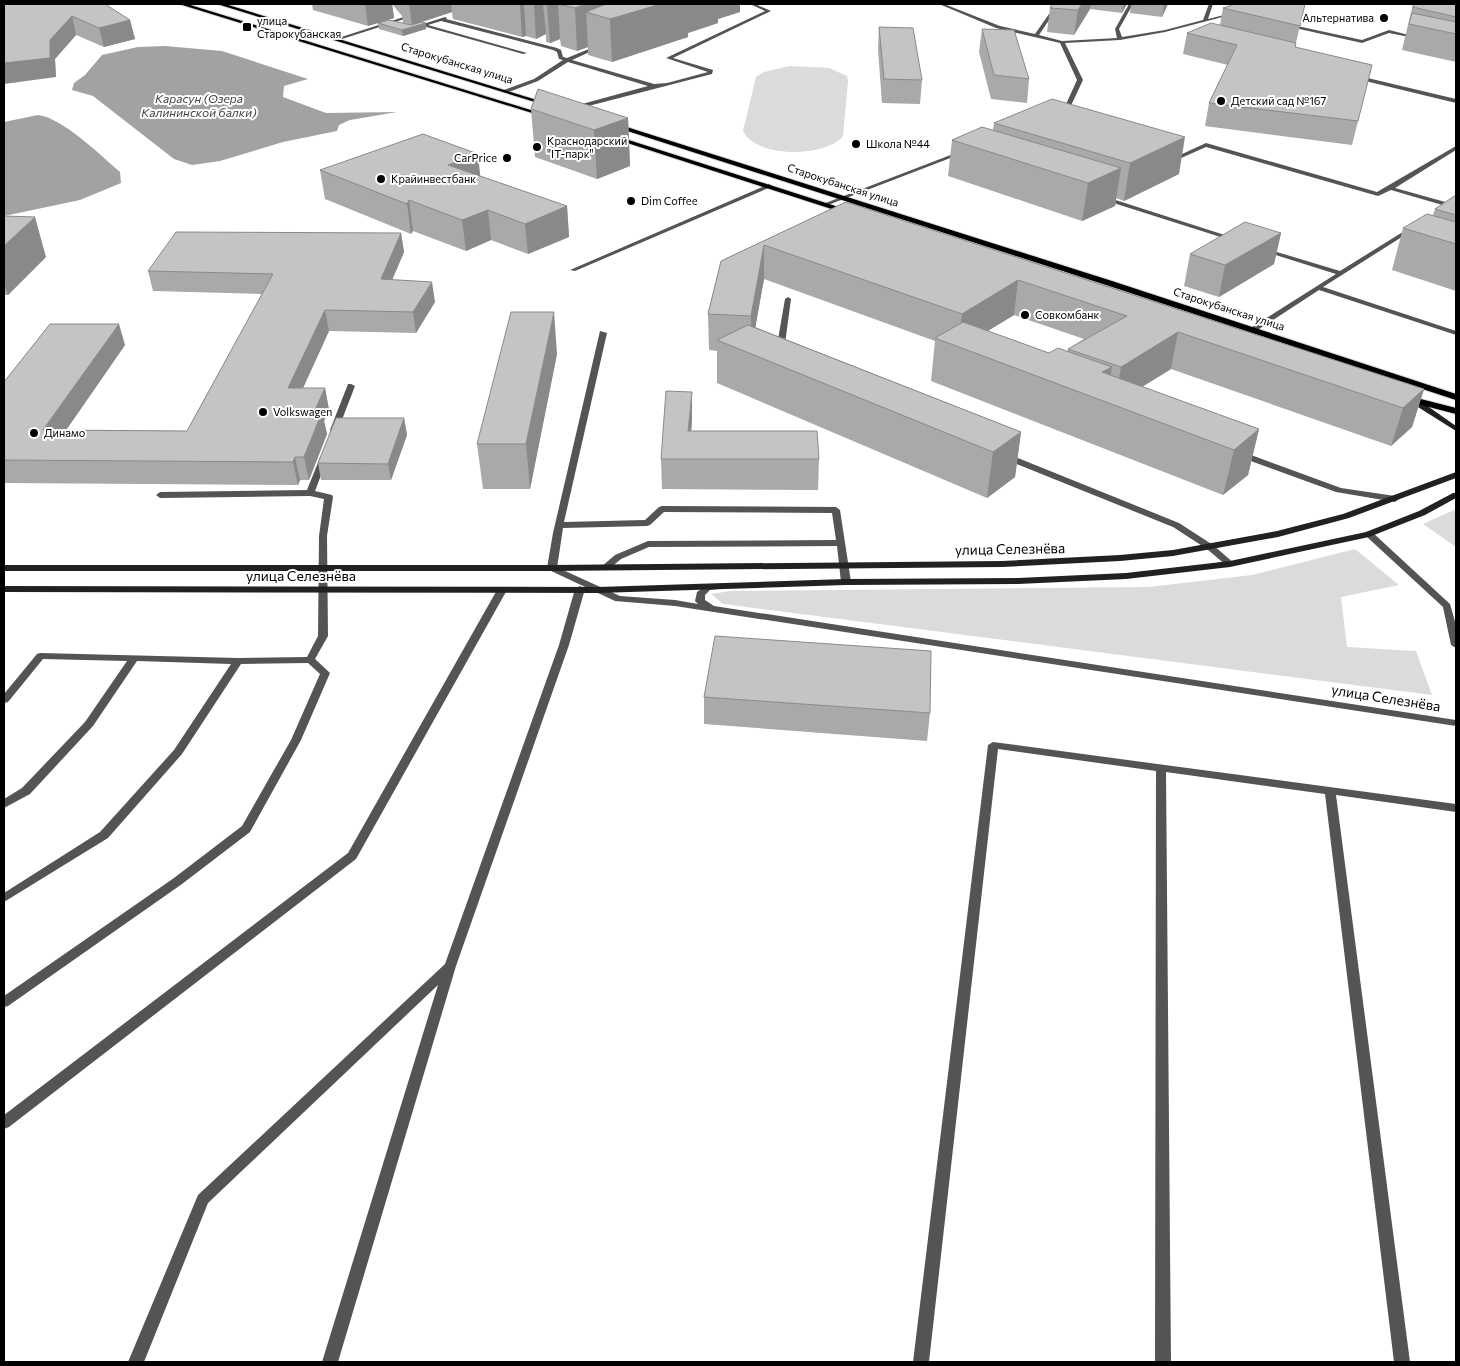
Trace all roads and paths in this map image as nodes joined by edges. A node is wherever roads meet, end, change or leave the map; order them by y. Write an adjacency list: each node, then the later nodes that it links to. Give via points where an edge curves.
1 (182, 4): 40 (main road, Старокубанская улица)
2 (220, 4): 22 (main road, Старокубанская улица)
3 (752, 4): 33 (street, via 768,11 668,58 710,73)
4 (941, 4): 20 (street, via 998,27)
5 (1131, 4): 21 (street, via 1117,28)
6 (1212, 4): 13 (street)
7 (394, 12): 14 (street)
8 (1236, 13): 13 (street)
9 (418, 14): 14 (street)
10 (1051, 15): 20 (street)
11 (449, 16): 12 (street)
12 (440, 19): 16 (street); 27 (street)
13 (1205, 21): 18 (street)
14 (399, 22): 22 (street)
15 (1285, 24): 24 (street, via 1362,42 1389,31)
16 (422, 25): 17 (street); 30 (street)
17 (406, 27)
18 (1165, 31): 19 (street); 21 (street)
19 (1175, 33)
20 (1036, 36): 26 (street)
21 (1120, 39): 26 (street)
22 (337, 40): 34 (main road, Старокубанская улица)
23 (542, 40): 27 (street)
24 (1428, 40)
25 (608, 41): 31 (street)
26 (1062, 42): 39 (street, via 1080,80 1064,114)
27 (534, 44): 29 (street)
28 (556, 44): 29 (street)
29 (548, 47): 31 (street, via 559,51 561,58)
30 (525, 52)
31 (567, 60): 33 (street); 34 (street, via 536,80)
32 (1350, 75): 35 (street)
33 (654, 86): 37 (street)
34 (506, 92): 36 (main road, Старокубанская улица)
35 (1456, 101)
36 (558, 108)
37 (566, 110): 38 (main road)
38 (585, 116)
39 (1056, 117)
40 (555, 119)
41 (604, 122): 49 (main road, Старокубанская улица)
42 (610, 136): 46 (main road, Старокубанская улица)
43 (1456, 148): 47 (street)
44 (969, 153): 49 (street, via 959,153)
45 (1161, 159): 47 (street, via 1171,162 1206,145 1378,194)
46 (769, 186): 50 (main road, Старокубанская улица); 60 (street)
47 (1390, 188): 51 (street)
48 (1093, 195): 56 (street)
49 (842, 198): 50 (street); 64 (main road, Старокубанская улица)
50 (826, 204): 54 (main road, Старокубанская улица)
51 (1448, 205): 52 (street); 53 (street)
52 (1456, 207)
53 (1441, 210)
54 (863, 216)
55 (1418, 224): 57 (street)
56 (1236, 240)
57 (1388, 243): 59 (street); 61 (street)
58 (1255, 246): 61 (street)
59 (1396, 246)
60 (573, 270)
61 (1341, 273): 62 (street)
62 (1318, 288): 64 (street); 66 (street)
63 (788, 300): 67 (street)
64 (1253, 329): 70 (main road, Старокубанская улица)
65 (603, 333): 83 (street)
66 (1456, 333)
67 (778, 364)
68 (350, 386): 74 (street)
69 (1394, 394): 71 (main road)
70 (1456, 397)
71 (1413, 400): 72 (main road); 73 (main road)
72 (1456, 411)
73 (1456, 429)
74 (330, 440)
75 (327, 449): 79 (street)
76 (1227, 450): 82 (street, via 1339,490)
77 (1000, 454): 86 (street, via 1176,525)
78 (1456, 475): 82 (main road, улица Селезнёва)
79 (310, 494): 80 (street); 92 (street, via 329,497 323,536)
80 (160, 495)
81 (1456, 495): 84 (main road, улица Селезнёва)
82 (1395, 499): 86 (main road, улица Селезнёва, via 1287,532)
83 (560, 525): 85 (street, via 647,523 662,509 836,510); 91 (street)
84 (1370, 534): 87 (main road, улица Селезнёва); 101 (street, via 1447,606)
85 (841, 542): 88 (street); 89 (street, via 648,544 618,557)
86 (1210, 546): 87 (street); 88 (main road, улица Селезнёва, via 1063,562)
87 (1230, 564): 93 (main road, улица Селезнёва, via 1116,576 1018,581)
88 (843, 565): 89 (main road, улица Селезнёва); 93 (street)
89 (606, 567): 91 (main road, улица Селезнёва)
90 (4, 568): 92 (main road, улица Селезнёва)
91 (552, 568): 92 (main road, улица Селезнёва); 99 (street, улица Селезнёва)
92 (324, 569): 96 (street)
93 (846, 582): 94 (main road, улица Селезнёва)
94 (722, 587): 99 (main road, улица Селезнёва); 100 (street, улица Селезнёва, via 707,588 699,597 701,602)
95 (4, 589): 96 (main road, улица Селезнёва)
96 (323, 589): 97 (main road, улица Селезнёва); 103 (street, via 323,636)
97 (502, 590): 98 (main road, улица Селезнёва); 114 (street, via 352,856)
98 (580, 590): 99 (main road, улица Селезнёва); 112 (street, via 564,645)
99 (598, 590): 100 (street, улица Селезнёва, via 618,599)
100 (718, 610): 106 (street, улица Селезнёва)
101 (1456, 646)
102 (134, 659): 104 (street); 105 (street, via 40,656); 109 (street, via 89,724 26,792)
103 (310, 660): 104 (street); 113 (street, via 325,673 296,740 246,829)
104 (238, 661): 111 (street, via 178,752 104,835)
105 (4, 700)
106 (1456, 723)
107 (1161, 768): 108 (street); 117 (street, via 992,745); 118 (street)
108 (1330, 791): 110 (street); 119 (street)
109 (4, 804)
110 (1456, 808)
111 (4, 898)
112 (450, 966): 115 (street, via 203,1199); 116 (street)
113 (4, 1002)
114 (4, 1123)
115 (136, 1362)
116 (330, 1362)
117 (921, 1362)
118 (1162, 1362)
119 (1402, 1362)

